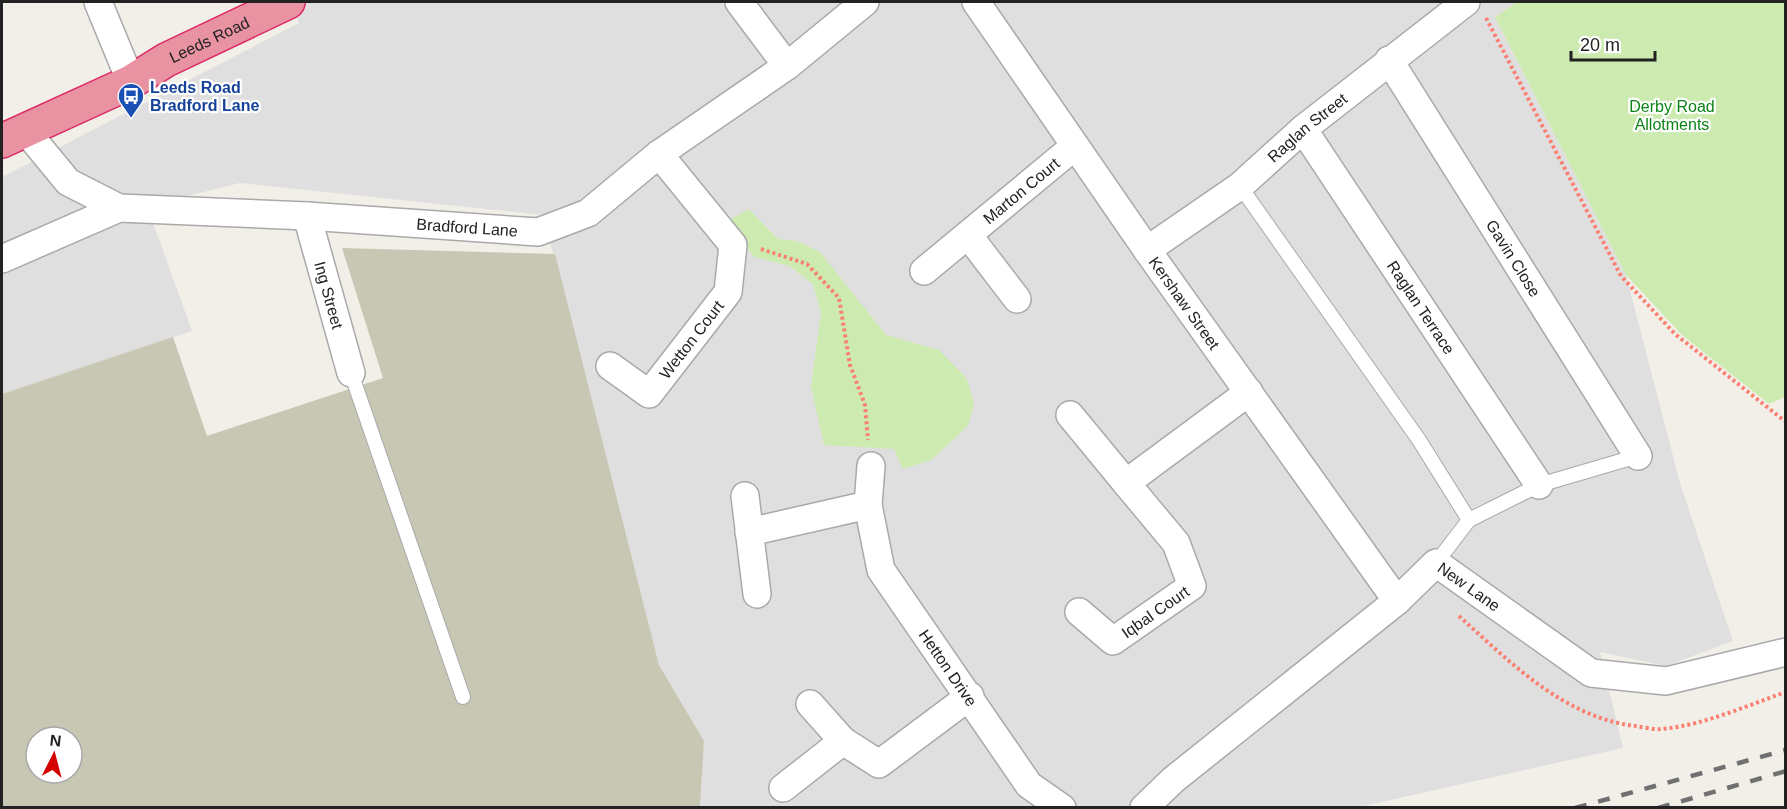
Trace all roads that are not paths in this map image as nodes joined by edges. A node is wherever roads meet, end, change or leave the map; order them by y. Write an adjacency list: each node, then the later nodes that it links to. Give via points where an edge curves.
1 (98, 2): 9 (street)
2 (288, 2): 9 (highway, Leeds Road, via 166,60)
3 (739, 2): 8 (street)
4 (865, 2): 8 (street, Bradford Lane)
5 (976, 2): 12 (street, Kershaw Street)
6 (1474, 7): 7 (street, Raglan Street)
7 (1389, 60): 10 (street, Raglan Street); 26 (street, Gavin Close)
8 (787, 66): 13 (street, Bradford Lane)
9 (131, 82): 11 (highway, Leeds Road)
10 (1303, 129): 14 (street, Raglan Street); 29 (street, Raglan Terrace)
11 (14, 136): 15 (street, Bradford Lane, via 68,182)
12 (1075, 146): 17 (street, Marton Court); 18 (street, Kershaw Street)
13 (659, 154): 16 (street, Bradford Lane, via 588,213 538,232); 22 (street, Wetton Court, via 733,245 728,292 649,394)
14 (1240, 186): 18 (street, Raglan Street); 32 (lane, via 1419,440)
15 (119, 208): 16 (street, Bradford Lane); 19 (street)
16 (307, 216): 23 (street, Ing Street)
17 (968, 235): 20 (street, Marton Court); 21 (street, Marton Court)
18 (1147, 250): 24 (street, Kershaw Street)
19 (2, 259)
20 (924, 271)
21 (1017, 299)
22 (610, 366)
23 (351, 373): 40 (lane)
24 (1249, 392): 28 (street); 36 (street, Kershaw Street)
25 (1070, 415): 28 (street, Iqbal Court)
26 (1638, 456): 29 (lane)
27 (871, 466): 31 (street, Hetton Drive)
28 (1126, 483): 37 (street, Iqbal Court, via 1176,543 1192,586 1113,641)
29 (1539, 485): 32 (lane)
30 (745, 496): 33 (street)
31 (868, 506): 33 (street); 39 (street, Hetton Drive, via 881,570)
32 (1469, 520): 34 (lane)
33 (749, 532): 35 (street)
34 (1436, 563): 36 (street, New Lane); 38 (street, New Lane, via 1591,673 1666,681)
35 (757, 594)
36 (1397, 602): 45 (street, New Lane)
37 (1079, 612)
38 (1785, 652)
39 (970, 696): 42 (street, via 879,764); 44 (street, Hetton Drive, via 1029,785)
40 (463, 697)
41 (810, 704): 42 (street)
42 (843, 741): 43 (street)
43 (783, 788)
44 (1062, 807)
45 (1144, 807)

